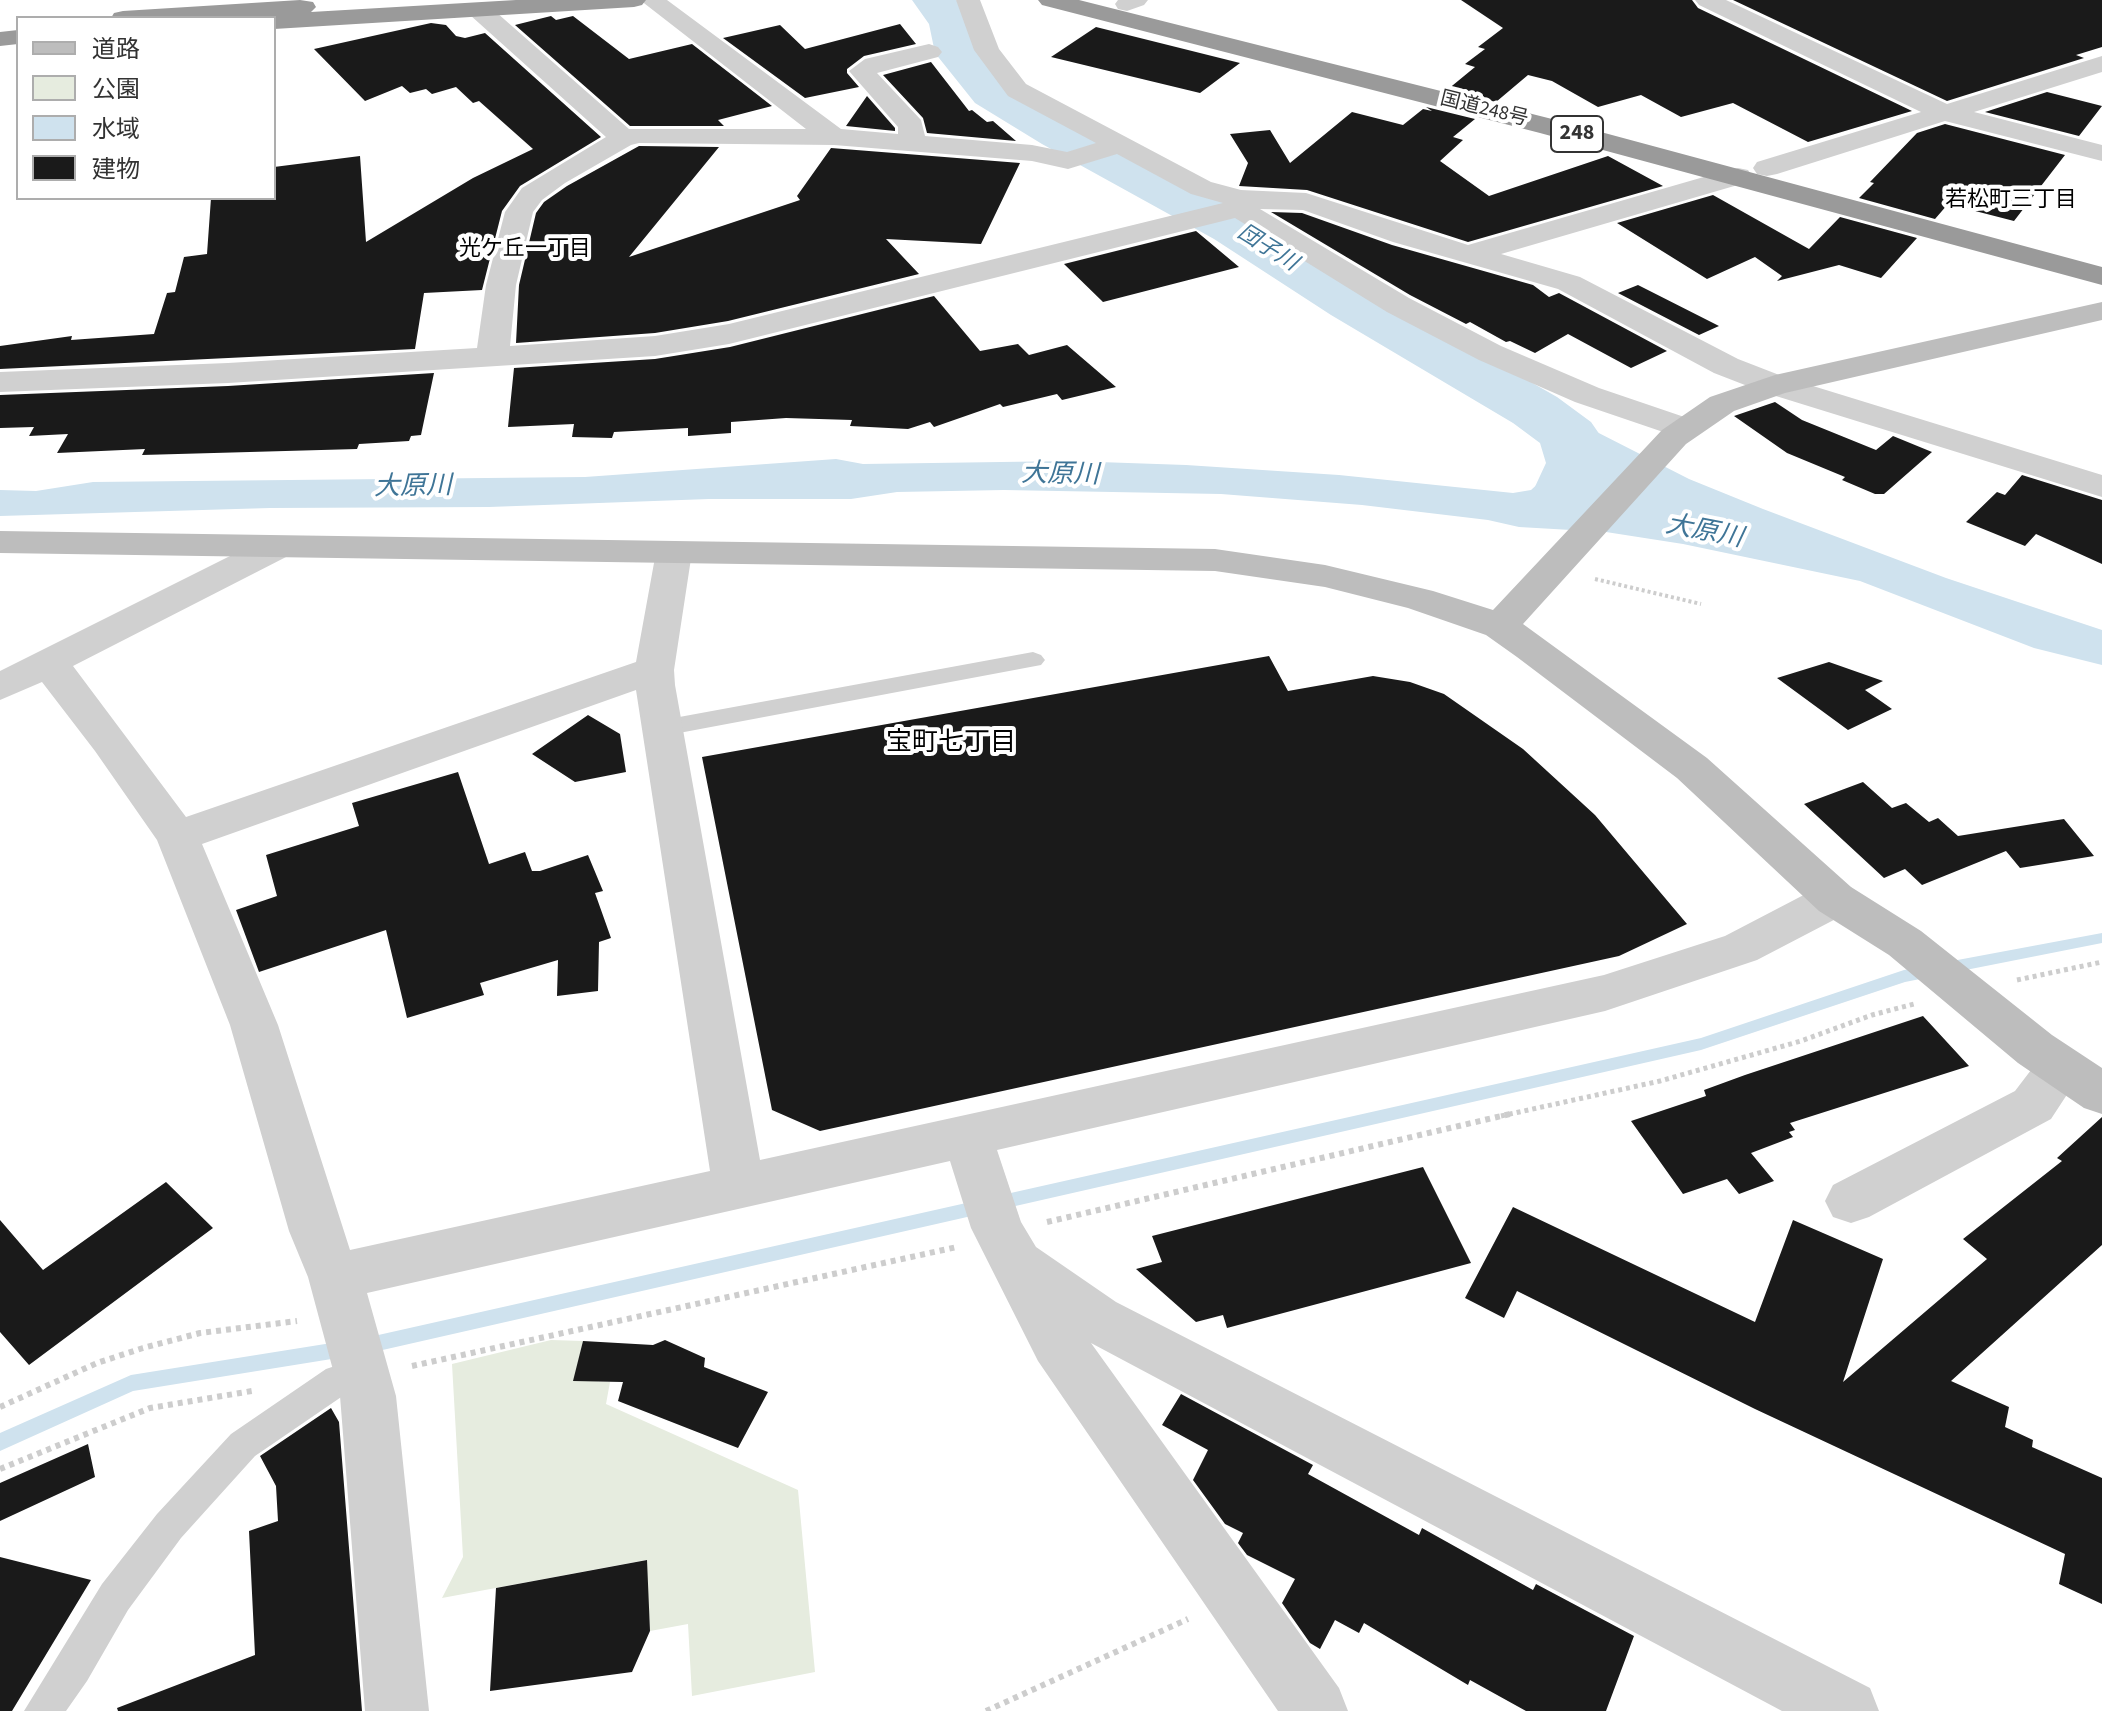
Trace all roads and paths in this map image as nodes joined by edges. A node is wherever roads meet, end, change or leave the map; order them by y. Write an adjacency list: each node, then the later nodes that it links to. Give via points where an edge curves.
1 (434, 0): 9 (highway)
2 (634, 0): 8 (highway)
3 (652, 0): 14 (street)
4 (968, 0): 17 (street, via 987,50 1017,90)
5 (1050, 0): 20 (highway, 国道248号 / 248)
6 (1707, 0): 13 (street)
7 (1124, 1): 19 (highway, 国道248号 / 248)
8 (479, 10): 10 (highway); 15 (street)
9 (158, 16)
10 (276, 22)
11 (929, 52): 16 (street, via 862,71 911,126)
12 (2102, 64): 13 (street)
13 (1945, 113): 18 (street); 19 (street)
14 (834, 137): 15 (street); 16 (street)
15 (623, 138): 26 (street, via 555,177 519,212 501,285)
16 (912, 141): 17 (street, via 1068,161)
17 (1119, 145): 21 (street)
18 (2102, 153)
19 (1767, 168): 23 (highway, 国道248号 / 248)
20 (1738, 176): 22 (street); 24 (highway, 国道248号 / 248)
21 (1234, 205): 22 (street, via 1306,202); 26 (street, via 1189,221 729,334 655,346); 29 (street, via 1490,353)
22 (1470, 254): 28 (street, via 1569,283 1726,366)
23 (2102, 262)
24 (2102, 276)
25 (2102, 311): 28 (street)
26 (492, 358): 27 (street)
27 (0, 382)
28 (1775, 385): 29 (street, via 1722,404); 30 (street)
29 (1679, 432): 36 (street)
30 (2102, 486)
31 (0, 542): 32 (street)
32 (275, 548): 33 (street); 38 (street)
33 (674, 552): 36 (street, via 1215,560 1325,576); 39 (street)
34 (1587, 577): 35 (path)
35 (1701, 604)
36 (1500, 626): 43 (street, via 1692,768)
37 (1033, 660): 41 (lane)
38 (48, 662): 40 (street); 42 (street)
39 (654, 670): 41 (street); 42 (street, via 243,804)
40 (0, 687)
41 (663, 728): 49 (street)
42 (177, 836): 52 (street, via 254,1025)
43 (1835, 899): 45 (street); 48 (street, via 1741,948 1605,993)
44 (2102, 962): 45 (path)
45 (1963, 991): 46 (street); 51 (path, via 1660,1081 1170,1192)
46 (2061, 1067): 47 (street); 50 (street, via 2033,1105)
47 (2102, 1094)
48 (972, 1148): 49 (street); 51 (street)
49 (738, 1184): 52 (street)
50 (1851, 1201)
51 (1005, 1243): 52 (path); 55 (street, via 1058,1343); 60 (street, via 1097,1319)
52 (348, 1339): 53 (path, via 200,1333 97,1363); 54 (path, via 150,1408); 56 (lane, via 169,1526 115,1597); 57 (street, via 368,1396)
53 (0, 1407)
54 (0, 1469)
55 (1236, 1597): 58 (path); 59 (street)
56 (43, 1711)
57 (397, 1711)
58 (986, 1711)
59 (1316, 1711)
60 (1847, 1711)

